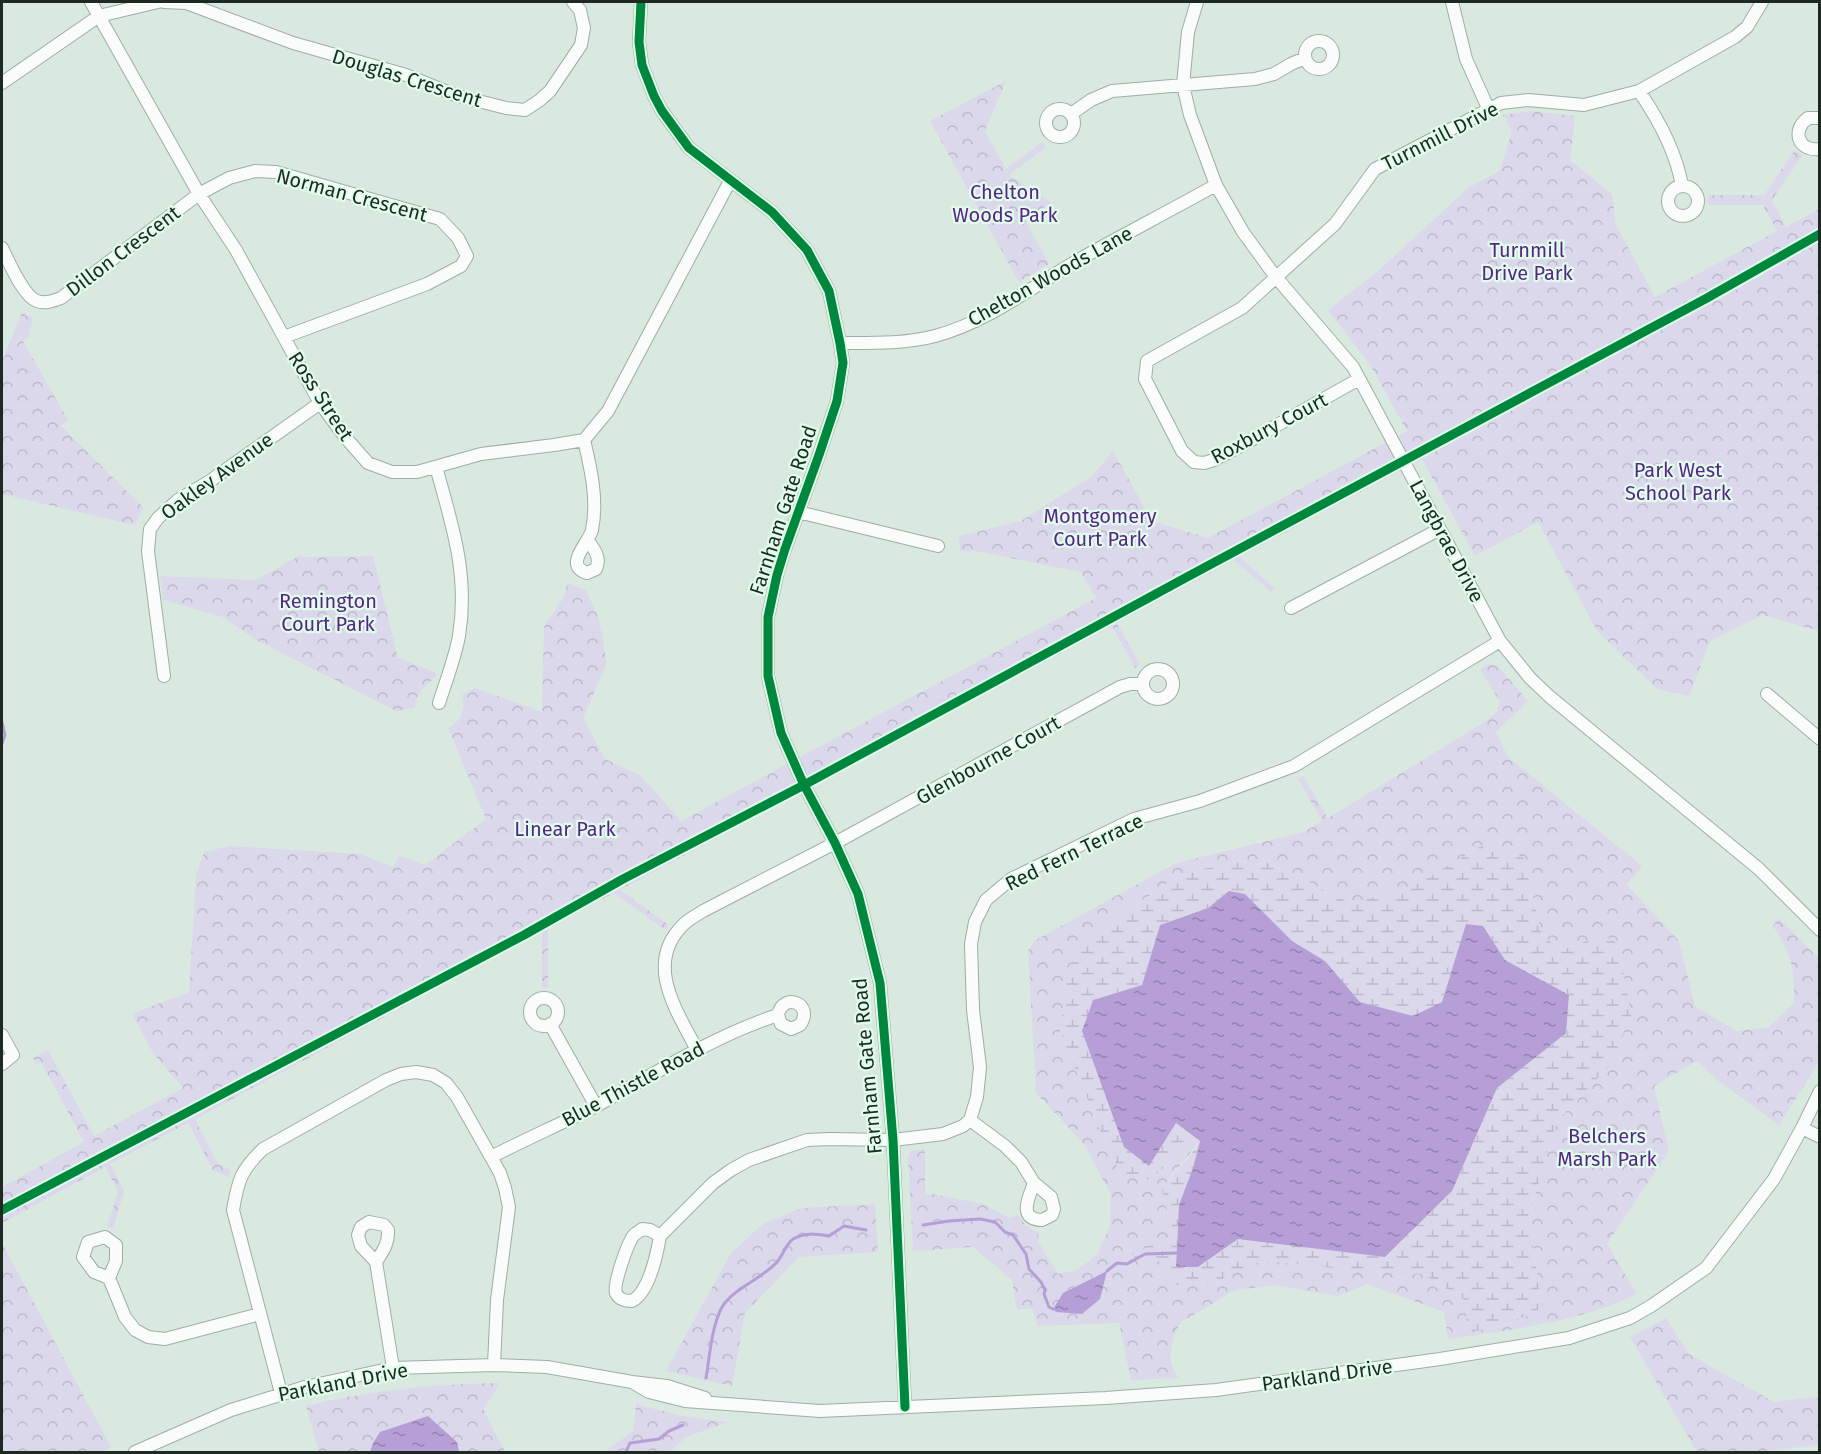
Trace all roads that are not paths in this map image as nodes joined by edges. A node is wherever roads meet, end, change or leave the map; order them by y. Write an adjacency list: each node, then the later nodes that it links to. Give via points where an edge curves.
1 (91, 2): 9 (street, Ross Street)
2 (158, 2): 9 (street)
3 (164, 2): 4 (street, Douglas Crescent, via 186,3 293,43 406,75 455,95 525,110 550,91 581,45 584,28 580,10)
4 (573, 2)
5 (641, 2): 18 (street, Farnham Gate Road, via 642,65 654,96 688,148)
6 (1197, 2): 12 (street, Langbrae Drive, via 1188,32)
7 (1452, 2): 14 (street, via 1466,59)
8 (1762, 2): 13 (street, Turnmill Drive, via 1747,27 1735,37)
9 (99, 16): 11 (street); 21 (street, Ross Street)
10 (1305, 58): 12 (street, via 1255,79)
11 (2, 83)
12 (1183, 85): 15 (street, via 1112,91); 19 (street, Langbrae Drive, via 1190,116)
13 (1640, 91): 14 (street, Turnmill Drive, via 1584,105 1514,101); 20 (street, via 1671,148)
14 (1488, 108): 23 (street, Turnmill Drive, via 1375,169 1335,224)
15 (1071, 114)
16 (1820, 117): 17 (street, via 1808,118 1798,131 1804,146)
17 (1820, 149)
18 (730, 181): 25 (street, Farnham Gate Road, via 772,212 807,250 829,291); 28 (street, via 608,411)
19 (1216, 185): 23 (street, Langbrae Drive); 25 (street, Chelton Woods Lane, via 976,320 935,336 888,343)
20 (1682, 186)
21 (199, 194): 22 (street, Dillon Crescent, via 61,298 46,303 35,301 26,293); 24 (street, Ross Street, via 236,250); 24 (street, Norman Crescent, via 229,178 255,171 276,172 440,219 458,238 467,256 461,266 427,284)
22 (2, 248)
23 (1275, 276): 26 (street, Langbrae Drive); 26 (street, Roxbury Court, via 1242,308 1147,361 1145,379 1182,451 1194,462 1214,460)
24 (284, 337): 27 (street, Ross Street)
25 (840, 343): 30 (street, Farnham Gate Road, via 843,363 837,401)
26 (1359, 379): 31 (street, Langbrae Drive)
27 (320, 403): 29 (street, Ross Street, via 368,463 392,472); 36 (street, Oakley Avenue, via 178,500 150,529 148,551)
28 (584, 440): 29 (street, Ross Street, via 481,454); 32 (street, via 592,477 594,517)
29 (436, 467): 39 (street, via 461,564 462,605 459,637)
30 (798, 512): 33 (street); 41 (street, Farnham Gate Road, via 784,549 768,617 768,676 781,733)
31 (1440, 529): 34 (street); 35 (street, Langbrae Drive)
32 (588, 541)
33 (938, 546)
34 (1291, 608)
35 (1500, 641): 42 (street, Langbrae Drive, via 1550,697 1760,869); 50 (street, Red Fern Terrace, via 1294,766 1200,801 1134,819 1011,879 986,900 970,944 980,1067)
36 (164, 676)
37 (1143, 684): 41 (street, Glenbourne Court, via 1120,687)
38 (1767, 694): 40 (street)
39 (439, 703)
40 (1820, 739)
41 (835, 843): 46 (street, Glenbourne Court, via 704,911 675,934 664,961 665,976 673,1003); 53 (street, Farnham Gate Road, via 858,894 880,983)
42 (1820, 930)
43 (778, 1015): 46 (street, Blue Thistle Road)
44 (550, 1024): 49 (street)
45 (2, 1035): 47 (street, via 13,1055)
46 (697, 1050): 49 (street, Blue Thistle Road)
47 (2, 1065)
48 (1820, 1091): 51 (street, Parkland Drive)
49 (596, 1106): 54 (street, Blue Thistle Road)
50 (970, 1120): 53 (street, via 943,1134); 55 (street, via 1005,1146)
51 (1802, 1128): 52 (street); 63 (street, Parkland Drive, via 1774,1179 1706,1268 1630,1318 1569,1338 1216,1390)
52 (1820, 1137)
53 (892, 1140): 56 (street, via 807,1140 748,1160 713,1183); 63 (street, Farnham Gate Road)
54 (490, 1157): 59 (street, via 446,1083 433,1075 416,1072 386,1080 263,1149 248,1163 240,1179 233,1210); 60 (street, via 500,1173 509,1208 497,1300)
55 (1034, 1183)
56 (660, 1236): 56 (street, via 642,1229 635,1234 617,1280 619,1298 632,1302 642,1293)
57 (376, 1262): 61 (street)
58 (109, 1278): 59 (street, via 125,1317 135,1330 148,1337 165,1339)
59 (260, 1314): 62 (street)
60 (494, 1365): 61 (street, Parkland Drive); 63 (street, Parkland Drive, via 547,1367 632,1382 649,1392 685,1401 820,1411)
61 (393, 1368): 62 (street, Parkland Drive)
62 (281, 1393): 64 (street, Parkland Drive)
63 (904, 1407)
64 (135, 1452)

